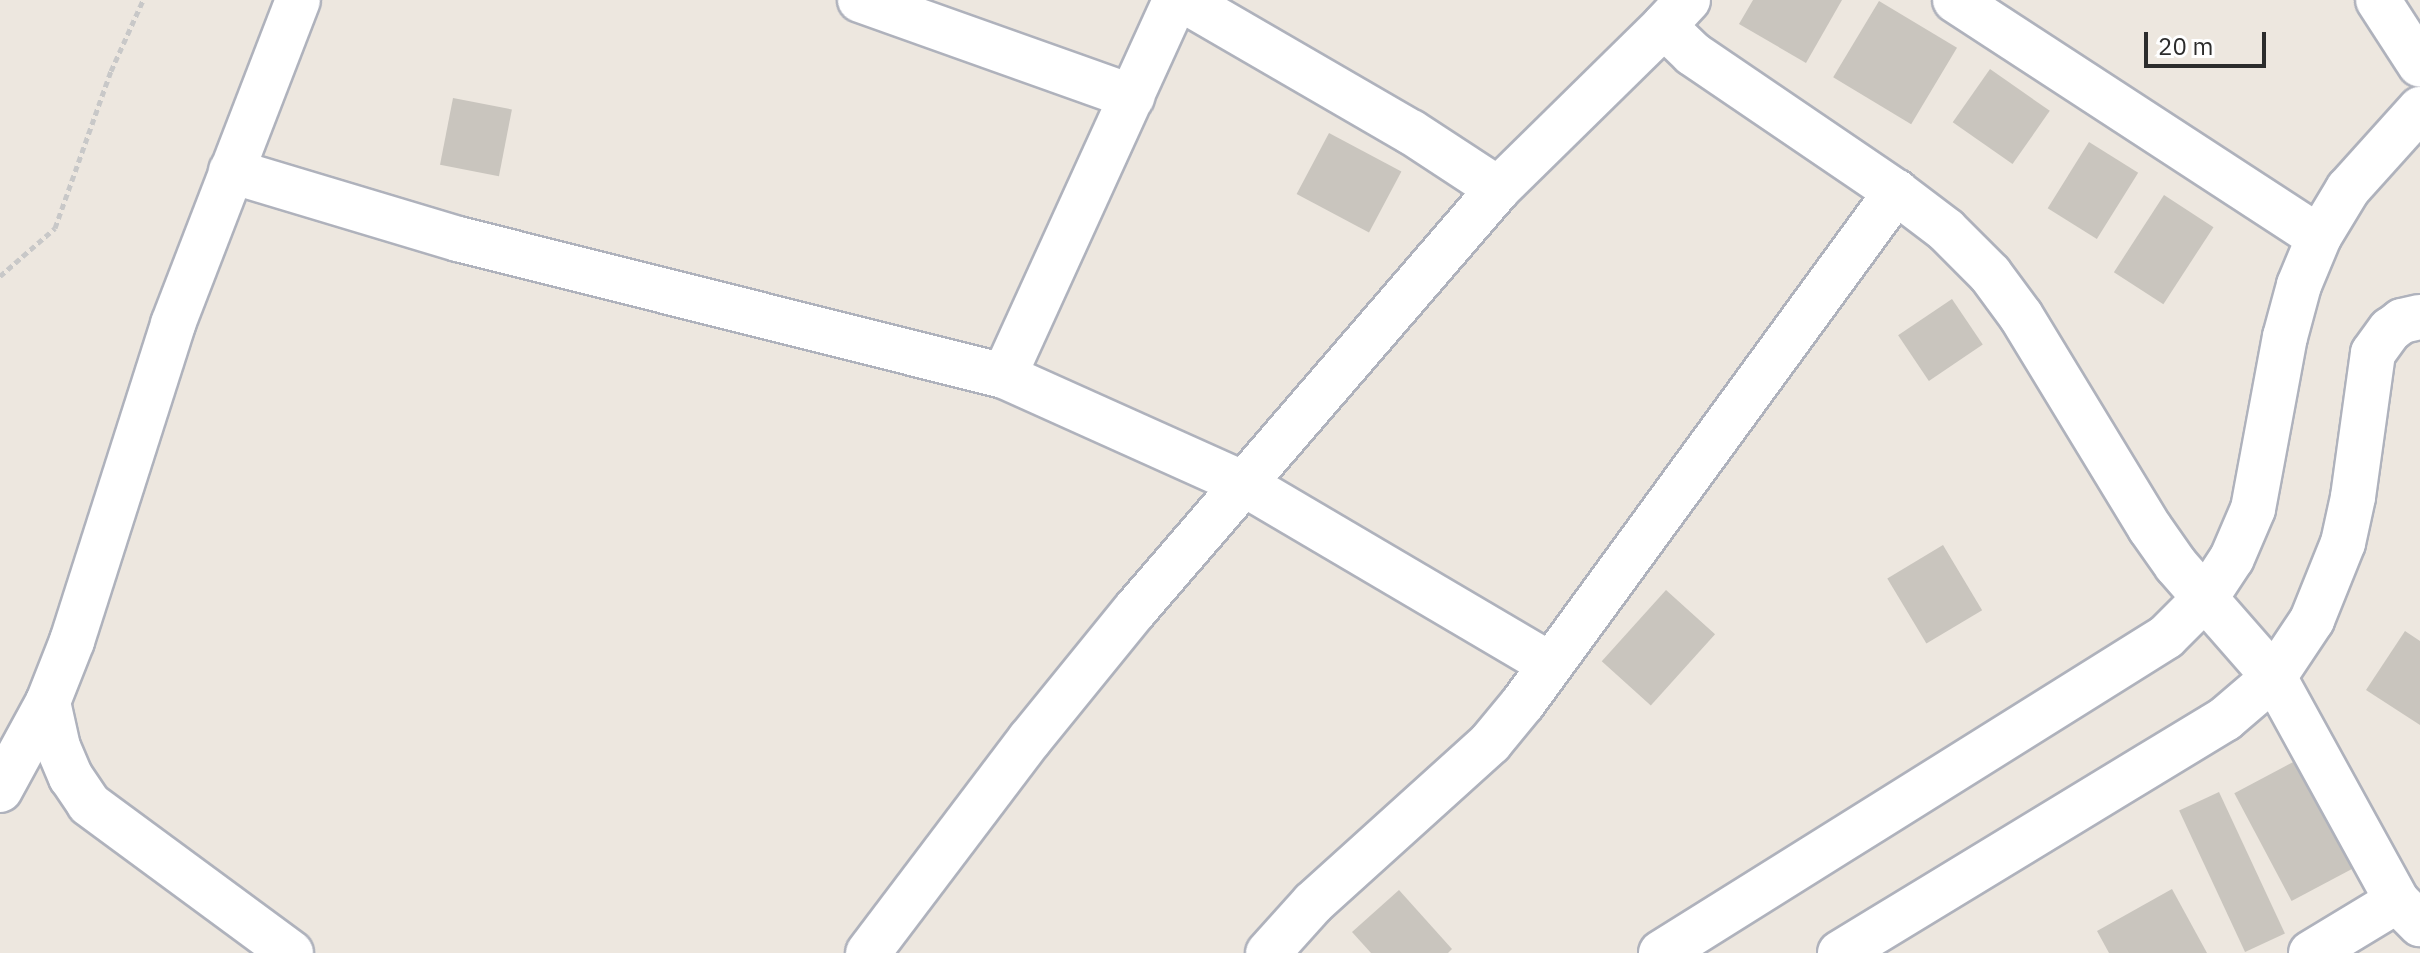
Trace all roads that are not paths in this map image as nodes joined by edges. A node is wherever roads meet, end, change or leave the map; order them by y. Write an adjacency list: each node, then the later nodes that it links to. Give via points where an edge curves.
1 (298, 0): 11 (street)
2 (860, 0): 9 (street)
3 (1175, 0): 9 (street)
4 (1183, 0): 12 (street, via 1411,132)
5 (1955, 0): 14 (street)
6 (2378, 0): 8 (street)
7 (1676, 13): 12 (street); 13 (street, via 1693,54)
8 (2420, 65)
9 (1132, 97): 16 (street)
10 (2420, 109): 14 (street, via 2348,189)
11 (231, 171): 16 (street, via 458,239); 21 (street, via 173,324 94,579)
12 (1498, 189): 17 (street)
13 (1896, 192): 18 (street, via 1946,230 1990,274 2150,528); 19 (street)
14 (2319, 237): 18 (street, via 2285,337 2253,509 2232,558)
15 (2420, 317): 20 (street, via 2390,330 2373,353 2343,543 2312,620)
16 (1004, 376): 17 (street)
17 (1244, 484): 19 (street); 25 (street, via 1039,727)
18 (2207, 596): 20 (street); 27 (street, via 2166,637)
19 (1550, 664): 26 (street, via 1490,743 1313,903)
20 (2274, 677): 23 (street); 28 (street, via 2225,719)
21 (48, 702): 22 (street); 24 (street, via 58,747 89,804)
22 (0, 790)
23 (2409, 913): 29 (street)
24 (291, 953)
25 (868, 953)
26 (1268, 953)
27 (1661, 953)
28 (1840, 953)
29 (2311, 953)

